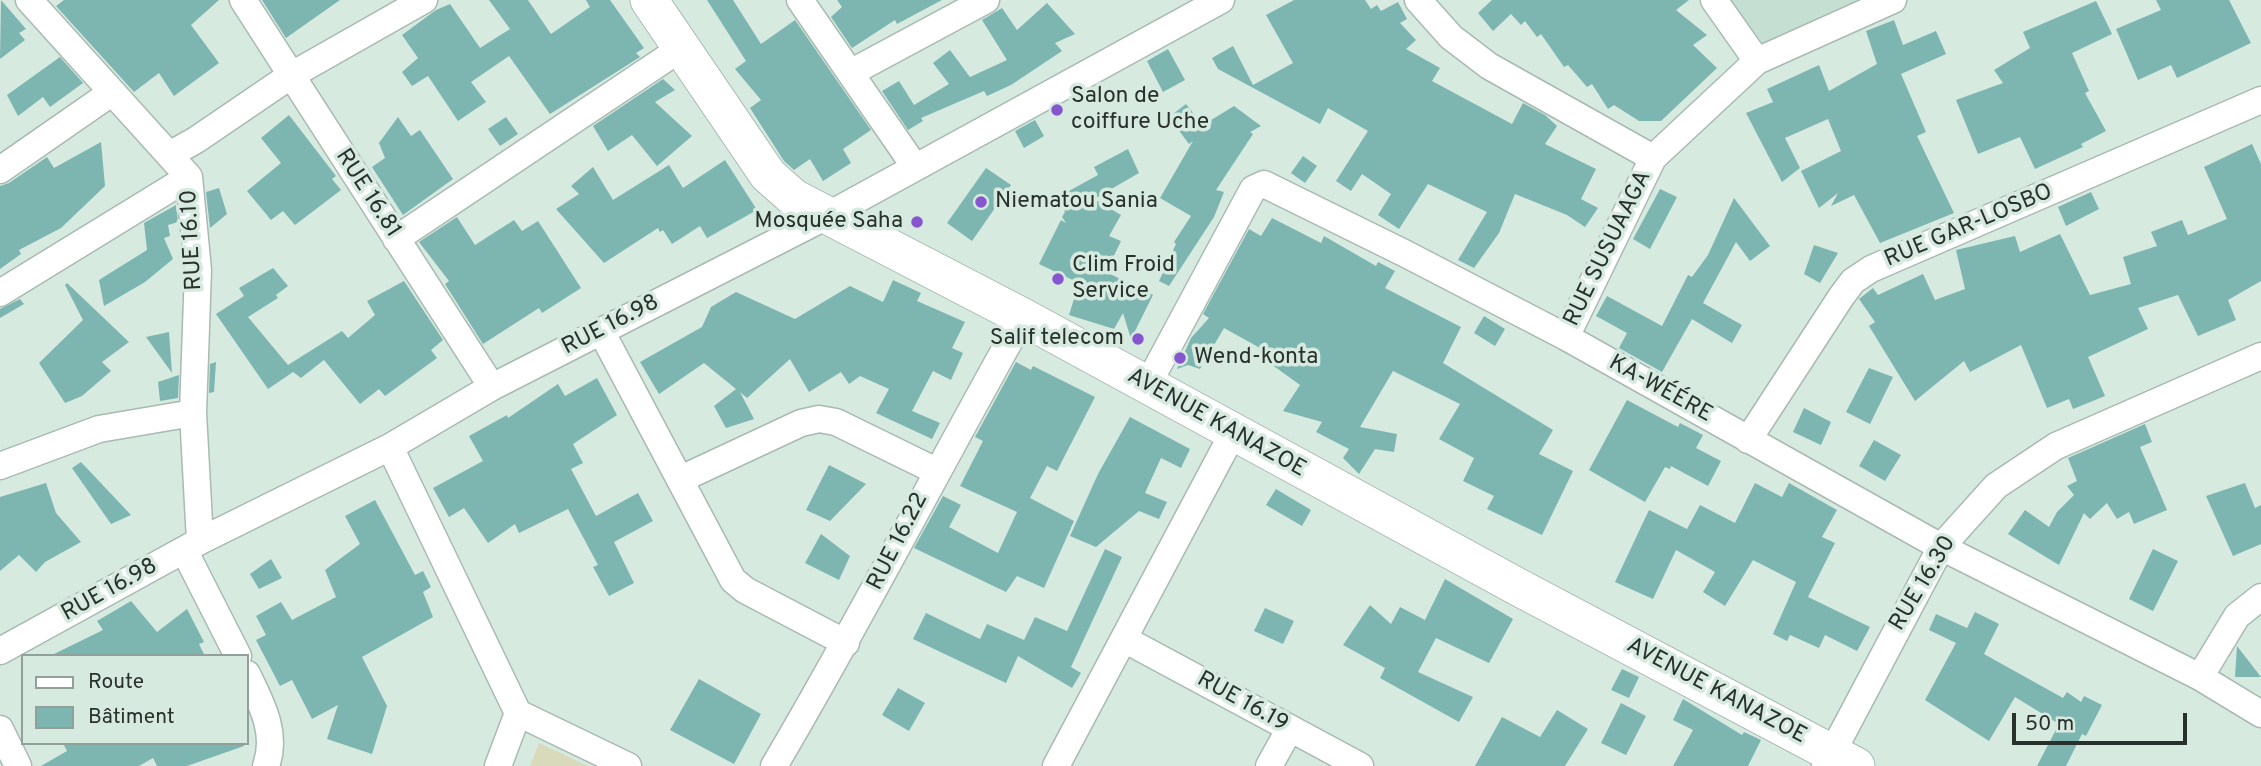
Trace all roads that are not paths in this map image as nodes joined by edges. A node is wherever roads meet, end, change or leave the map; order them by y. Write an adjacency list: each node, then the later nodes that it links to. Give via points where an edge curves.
1 (243, 0): 14 (street, RUE 16.81)
2 (424, 0): 14 (street)
3 (649, 0): 11 (street, AVENUE KANAZOE)
4 (800, 0): 13 (street)
5 (986, 0): 13 (street)
6 (1221, 0): 19 (street, RUE 16.98)
7 (1418, 0): 18 (street, via 1451,37 1489,66)
8 (1714, 0): 12 (street)
9 (1893, 0): 12 (street, RUE SUSUAAGA)
10 (33, 1): 15 (street, RUE 16.10)
11 (680, 49): 22 (street, AVENUE KANAZOE, via 768,175); 23 (street)
12 (1757, 61): 18 (street, RUE SUSUAAGA)
13 (852, 72): 19 (street)
14 (290, 76): 17 (street); 23 (street, RUE 16.81)
15 (111, 93): 17 (street, RUE 16.10); 20 (street)
16 (2261, 100): 33 (street, RUE GAR-LOSBO, via 1871,269 1853,281 1841,297)
17 (171, 154): 21 (street, RUE 16.10)
18 (1653, 158): 27 (street, RUE SUSUAAGA)
19 (915, 167): 22 (street, RUE 16.98)
20 (0, 170)
21 (189, 177): 24 (street); 31 (street, RUE 16.10, via 198,270)
22 (825, 217): 25 (street, AVENUE KANAZOE); 26 (street, RUE 16.98)
23 (396, 239): 30 (street, RUE 16.81)
24 (0, 293)
25 (1023, 317): 29 (street, AVENUE KANAZOE); 36 (street, RUE 16.22)
26 (601, 331): 30 (street, RUE 16.98); 37 (street)
27 (1566, 337): 29 (street, KA-WÉÉRE, via 1258,184); 33 (street, KA-WÉÉRE)
28 (2261, 356): 39 (street, RUE 16.30, via 2056,446 1996,486)
29 (1147, 386): 32 (street, AVENUE KANAZOE)
30 (492, 387): 34 (street, RUE 16.98)
31 (193, 413): 35 (street, via 99,429); 38 (street, RUE 16.10)
32 (1233, 433): 41 (street); 51 (street, AVENUE KANAZOE)
33 (1748, 440): 39 (street, KA-WÉÉRE)
34 (390, 447): 38 (street, RUE 16.98); 47 (street)
35 (0, 466)
36 (936, 471): 37 (street, via 836,422 819,419 801,423); 42 (street, RUE 16.22)
37 (681, 479): 42 (street, via 733,580)
38 (192, 546): 43 (street, RUE 16.98); 44 (street, RUE 16.10)
39 (1941, 547): 46 (street, KA-WÉÉRE); 51 (street, RUE 16.30)
40 (2261, 597): 46 (street, via 2236,617)
41 (1124, 639): 50 (street, RUE 16.19); 57 (street)
42 (846, 643): 56 (street, RUE 16.22)
43 (0, 651)
44 (237, 654)
45 (248, 676): 53 (street, via 268,717 270,757)
46 (2200, 677): 48 (street, KA-WÉÉRE)
47 (517, 713): 54 (street); 55 (street)
48 (2261, 714)
49 (0, 729): 52 (street)
50 (1289, 730): 58 (street); 59 (street, RUE 16.19)
51 (1838, 762)
52 (18, 766)
53 (266, 766)
54 (498, 766)
55 (628, 766)
56 (774, 766)
57 (1056, 766)
58 (1269, 766)
59 (1360, 766)

